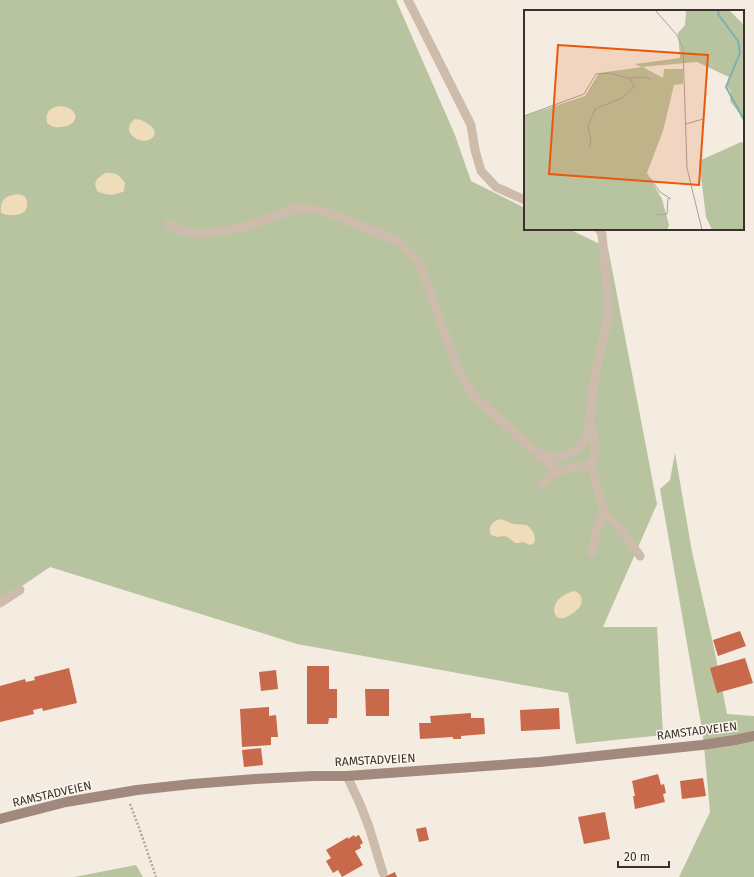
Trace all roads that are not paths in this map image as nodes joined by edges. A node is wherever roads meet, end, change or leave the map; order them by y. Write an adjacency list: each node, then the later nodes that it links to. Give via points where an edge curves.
1 (408, 0): 2 (lane, via 471,126 481,171 496,187)
2 (524, 200)
3 (168, 224): 6 (lane, via 185,232 202,234 241,228 298,208 324,211 398,241 419,262 460,374 473,395)
4 (600, 230): 5 (lane, via 609,312)
5 (591, 404): 6 (lane, via 588,435 576,450 556,458); 7 (lane, via 595,448 593,460)
6 (534, 451): 8 (lane)
7 (588, 466): 8 (lane, via 563,469); 10 (lane, via 592,468)
8 (559, 472): 9 (lane)
9 (541, 484)
10 (604, 513): 11 (lane, via 598,525); 12 (lane, via 618,526)
11 (592, 552)
12 (640, 556)
13 (20, 590): 14 (lane)
14 (0, 603)
15 (754, 736): 16 (street, RAMSTADVEIEN, via 702,745 540,762)
16 (347, 776): 17 (street, RAMSTADVEIEN, via 255,779 137,790 66,802); 18 (lane, via 369,827)
17 (0, 819)
18 (383, 873)

